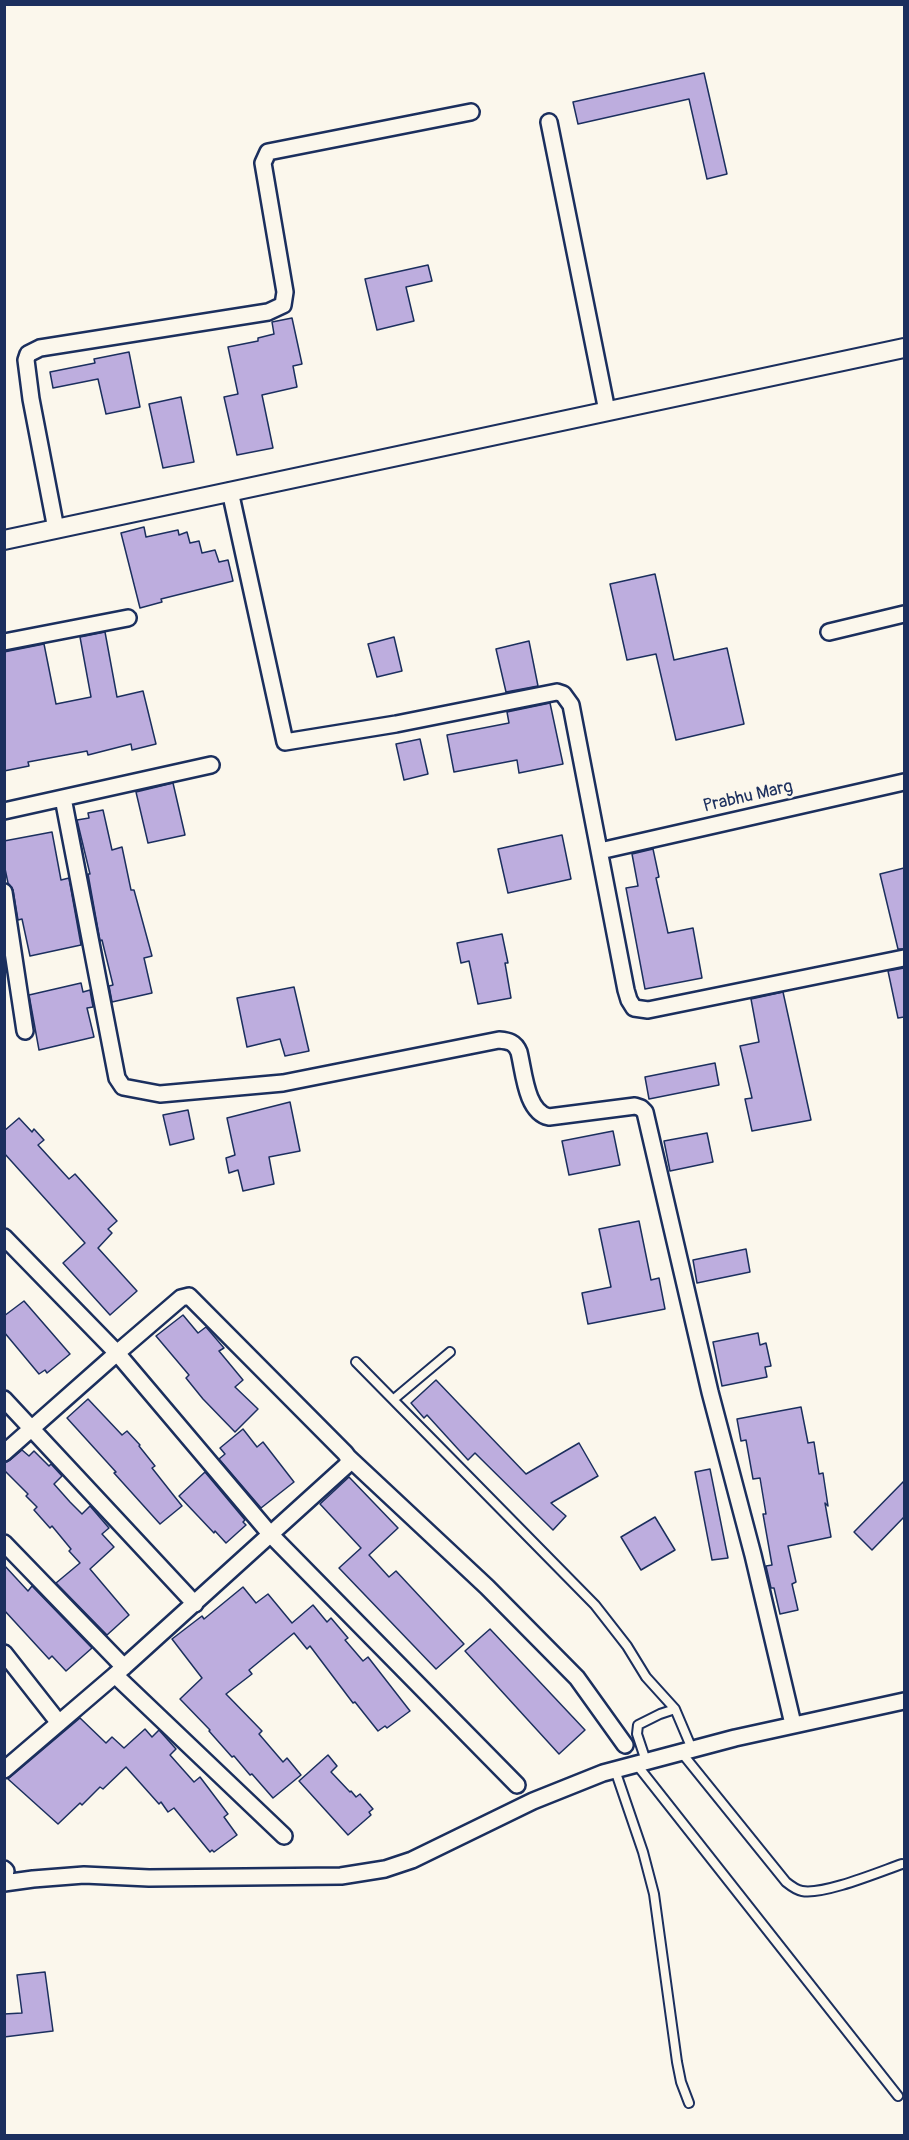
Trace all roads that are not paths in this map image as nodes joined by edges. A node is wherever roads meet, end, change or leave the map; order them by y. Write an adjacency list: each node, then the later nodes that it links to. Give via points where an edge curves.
1 (471, 112): 6 (street, via 268,152 263,163 285,292 279,308 40,348 28,354 31,399)
2 (549, 122): 4 (street)
3 (904, 348): 4 (street)
4 (607, 411): 5 (street)
5 (230, 491): 6 (street); 16 (street, via 285,742 556,692 563,694 571,705)
6 (56, 529): 7 (street)
7 (4, 540)
8 (904, 614): 10 (street)
9 (128, 618): 11 (street)
10 (829, 632)
11 (4, 642)
12 (211, 765): 14 (street)
13 (904, 782): 16 (street, Prabhu Marg)
14 (63, 798): 15 (street); 37 (street, via 117,1078 123,1087 160,1094 283,1083 499,1040 516,1046 531,1102 543,1116 635,1106 645,1112)
15 (4, 811)
16 (600, 850): 18 (street, via 626,990 634,1008 648,1010)
17 (5, 898): 19 (street)
18 (904, 958)
19 (25, 1030)
20 (4, 1237): 22 (street)
21 (450, 1352): 25 (lane)
22 (117, 1353): 26 (street); 28 (street, via 181,1298 189,1296); 29 (street)
23 (356, 1362): 25 (lane)
24 (4, 1399): 26 (street)
25 (394, 1399): 35 (lane, via 595,1605 646,1677)
26 (32, 1428): 27 (street); 31 (street)
27 (4, 1453)
28 (348, 1457): 29 (street, via 345,1468); 38 (street, via 577,1678)
29 (271, 1535): 31 (street); 43 (street)
30 (4, 1543): 33 (street)
31 (195, 1604): 33 (street)
32 (4, 1653): 36 (street)
33 (120, 1671): 36 (street); 44 (street)
34 (904, 1701): 37 (street)
35 (675, 1709): 39 (lane); 40 (lane, via 638,1725)
36 (59, 1723): 41 (street)
37 (793, 1724): 39 (street)
38 (625, 1745)
39 (686, 1750): 40 (street); 45 (lane, via 794,1888 822,1890)
40 (641, 1762): 42 (street); 47 (lane)
41 (4, 1770)
42 (615, 1770): 46 (street, via 533,1801 412,1860 364,1873 289,1878 84,1875 33,1879); 48 (lane, via 654,1894 677,2062)
43 (517, 1785)
44 (284, 1836)
45 (902, 1864)
46 (5, 1874)
47 (898, 2096)
48 (689, 2103)

